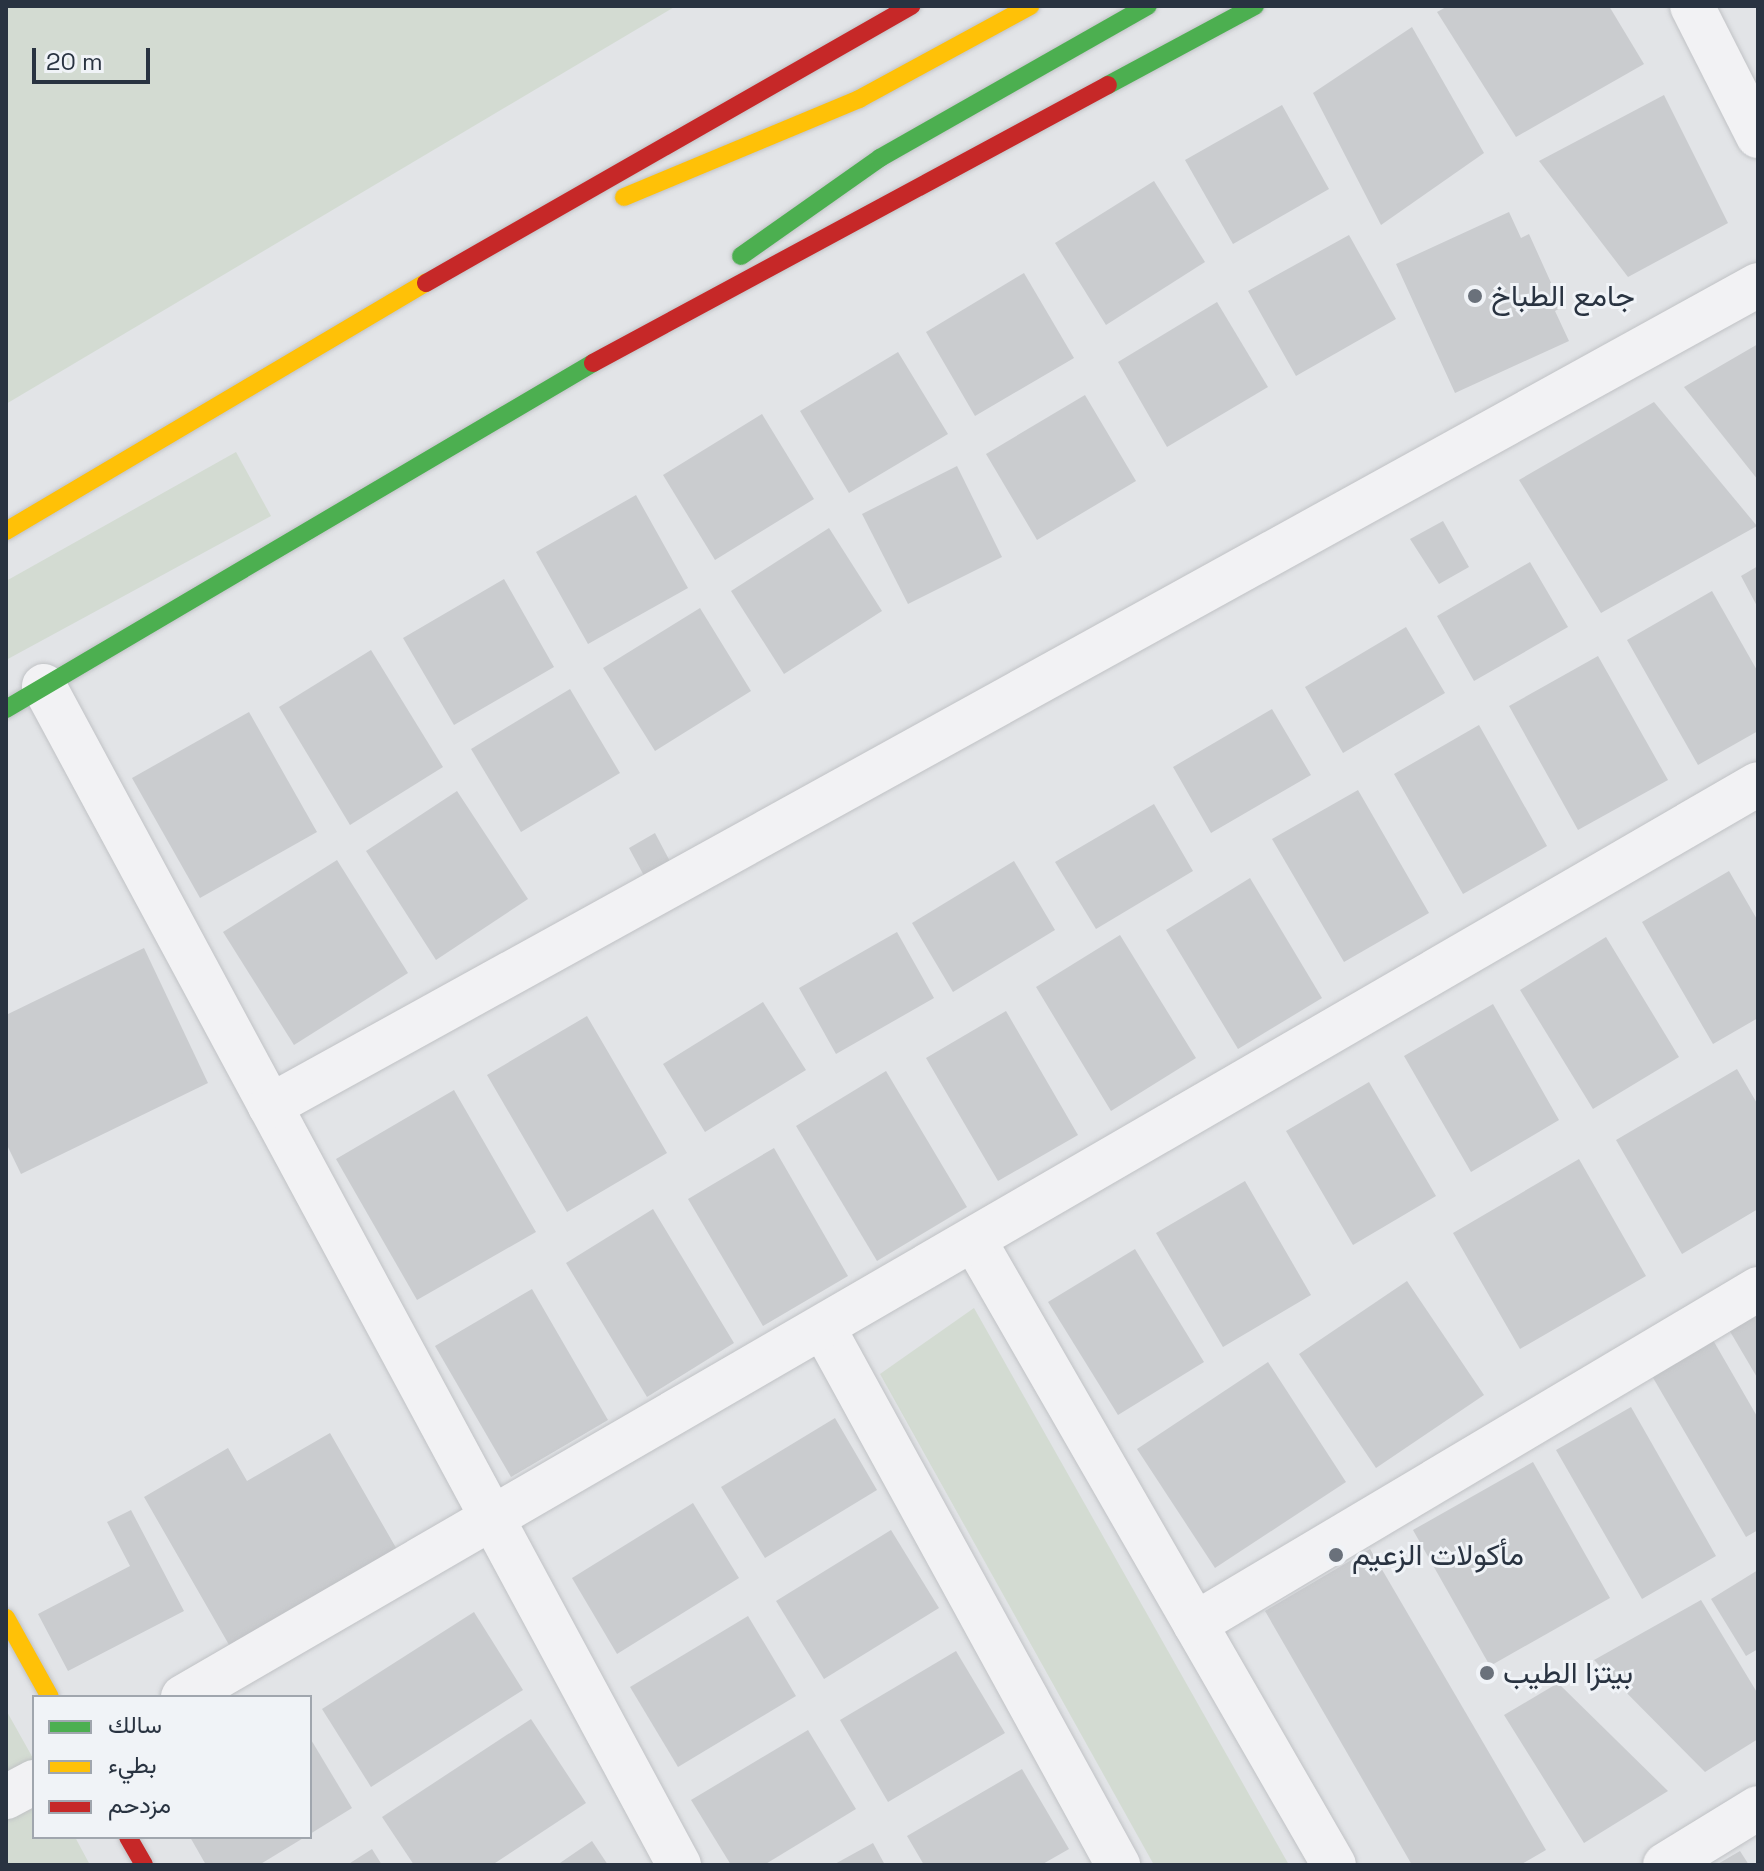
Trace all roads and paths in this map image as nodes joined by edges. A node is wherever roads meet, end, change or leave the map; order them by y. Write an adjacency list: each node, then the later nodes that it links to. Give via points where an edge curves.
1 (911, 6): 8 (main road)
2 (1030, 6): 8 (main road, via 859,99)
3 (1148, 6): 7 (main road, via 880,158)
4 (1255, 6): 11 (main road)
5 (1692, 6): 6 (street)
6 (1758, 136)
7 (726, 266)
8 (448, 270): 12 (main road)
9 (701, 284): 11 (main road)
10 (1758, 285): 16 (street)
11 (572, 374): 13 (main road)
12 (6, 531)
13 (44, 686): 14 (main road); 16 (street)
14 (6, 709)
15 (1758, 784): 17 (street)
16 (270, 1106): 20 (street)
17 (974, 1240): 19 (street); 22 (street)
18 (1758, 1289): 22 (street)
19 (823, 1327): 20 (street); 31 (street)
20 (493, 1519): 24 (street); 30 (street)
21 (6, 1618): 23 (main road)
22 (1195, 1624): 32 (street)
23 (49, 1695)
24 (186, 1695)
25 (32, 1783): 26 (street)
26 (6, 1797)
27 (1758, 1808): 33 (street)
28 (129, 1839): 29 (main road)
29 (144, 1865)
30 (679, 1865)
31 (1118, 1865)
32 (1334, 1865)
33 (1665, 1865)

